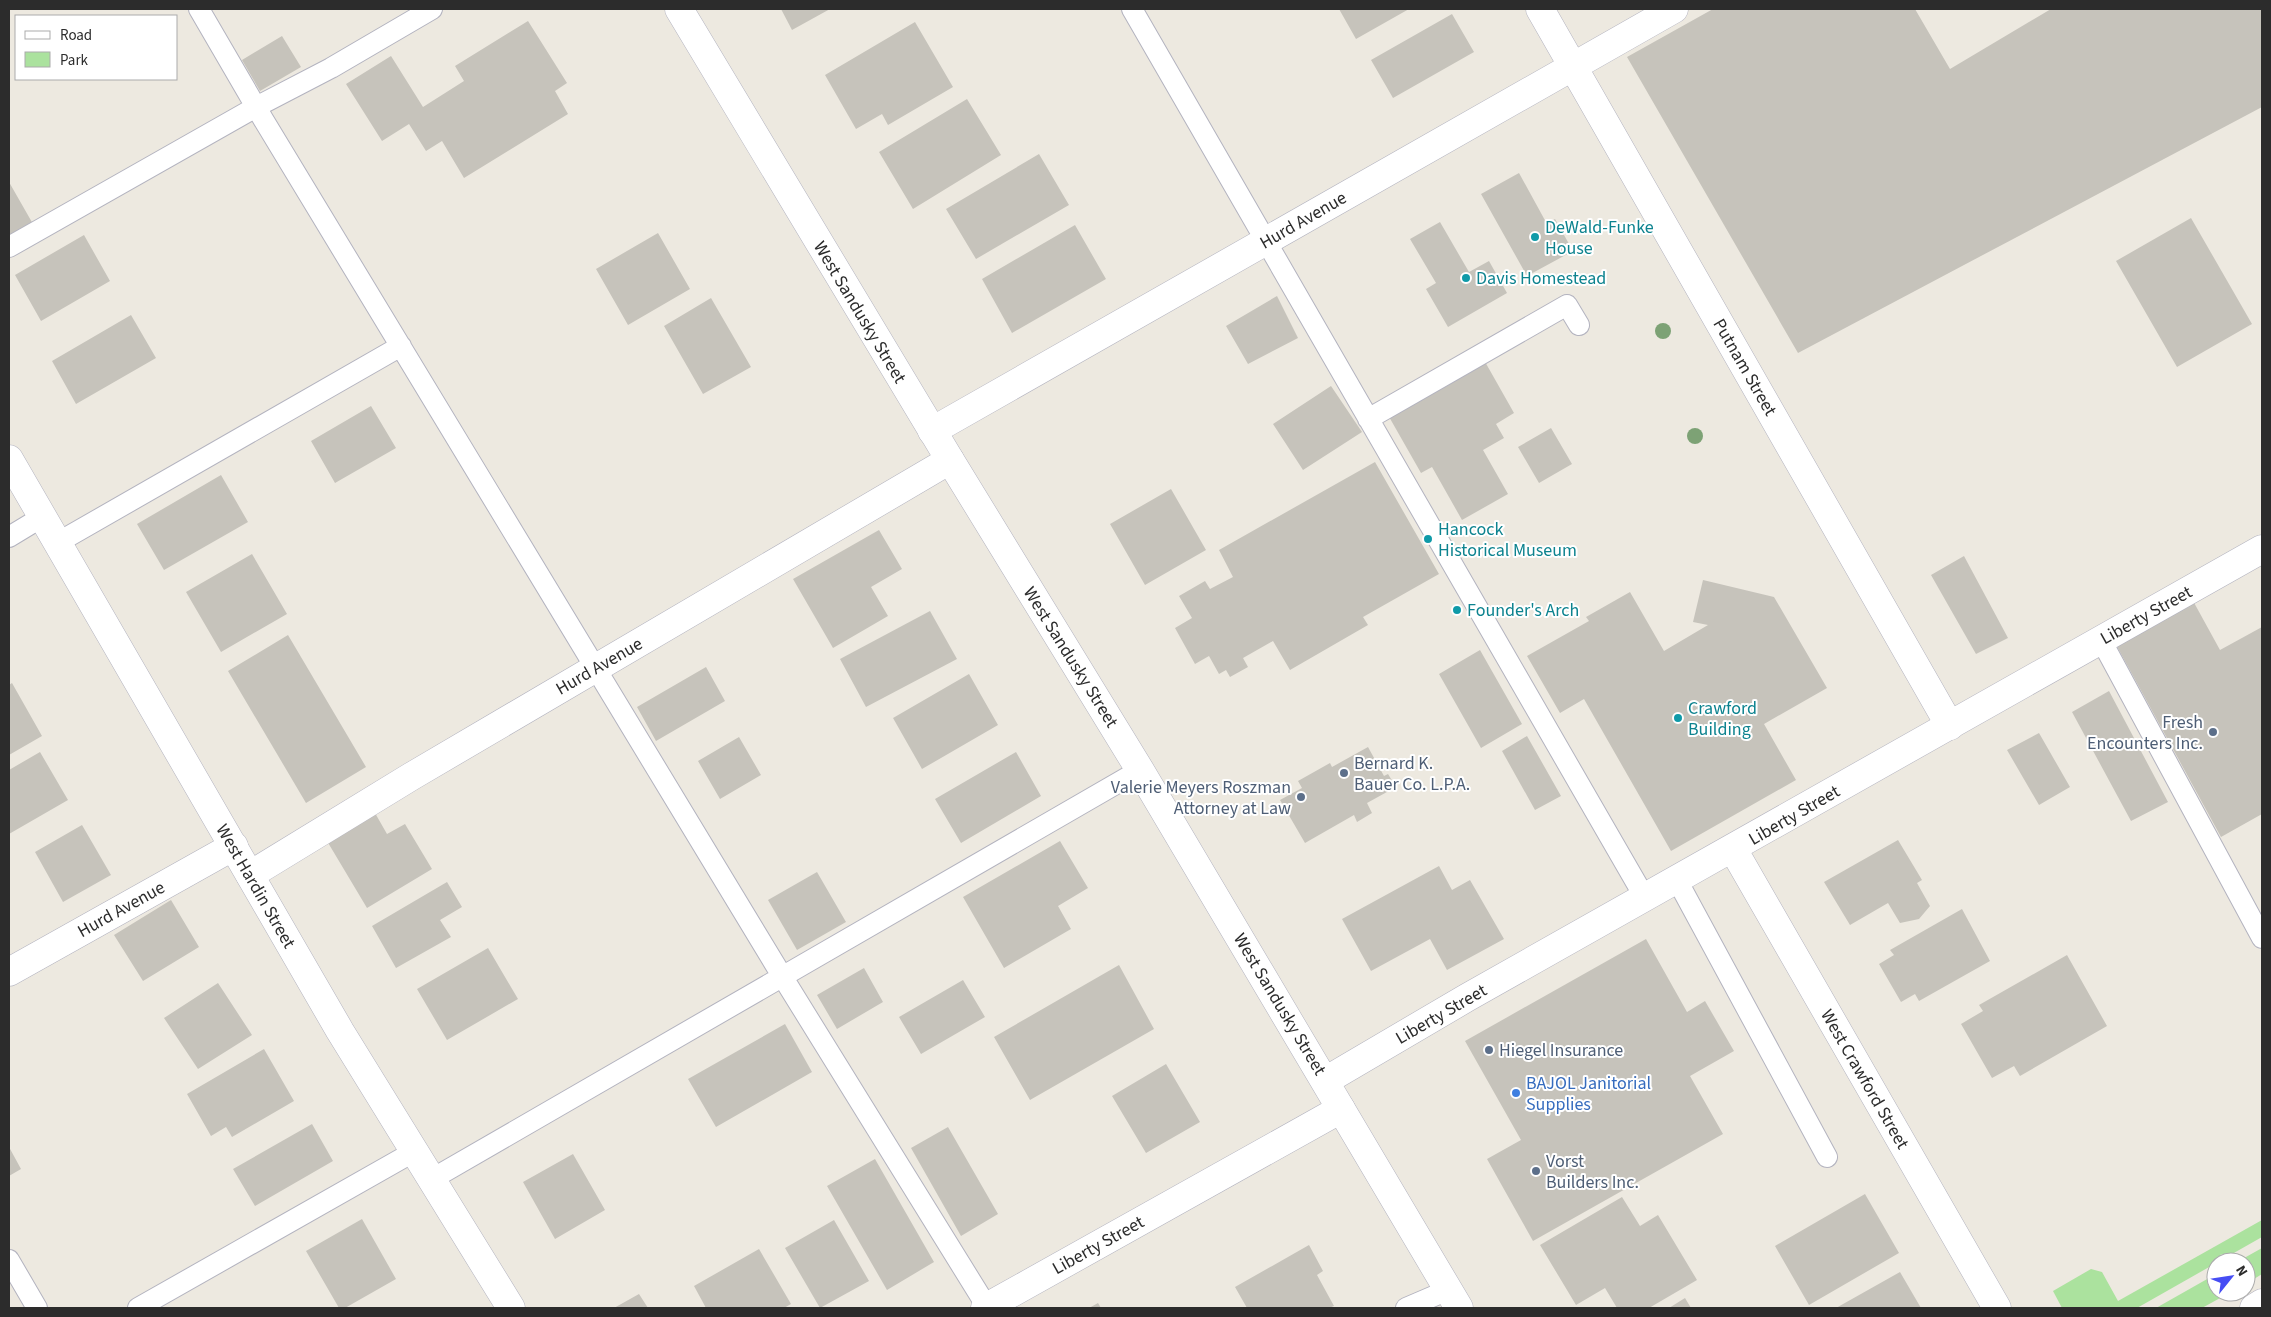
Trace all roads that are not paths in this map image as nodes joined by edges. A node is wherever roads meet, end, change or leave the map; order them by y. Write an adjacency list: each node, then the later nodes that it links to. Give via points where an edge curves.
1 (199, 9): 8 (lane)
2 (432, 9): 8 (lane)
3 (679, 9): 14 (street, West Sandusky Street)
4 (1132, 9): 9 (lane)
5 (1540, 9): 7 (street, Putnam Street)
6 (1674, 9): 7 (street, Hurd Avenue)
7 (1573, 66): 9 (street, Hurd Avenue); 23 (street, Putnam Street)
8 (256, 107): 10 (lane); 12 (lane)
9 (1265, 242): 13 (lane); 14 (street, Hurd Avenue)
10 (9, 247)
11 (1578, 325): 13 (lane, via 1567,305)
12 (401, 346): 19 (lane); 22 (lane)
13 (1368, 419): 29 (lane)
14 (932, 431): 16 (street, West Sandusky Street)
15 (9, 459): 17 (street, West Hardin Street)
16 (950, 460): 22 (street, Hurd Avenue); 24 (street, West Sandusky Street)
17 (42, 517): 18 (lane); 19 (street, West Hardin Street)
18 (9, 536)
19 (57, 543): 25 (street, West Hardin Street)
20 (2262, 549): 21 (street, Liberty Street)
21 (2101, 640): 23 (street, Liberty Street); 30 (lane)
22 (596, 668): 27 (street, Hurd Avenue); 32 (lane)
23 (1950, 726): 26 (street, Liberty Street)
24 (1140, 770): 32 (lane); 33 (street, West Sandusky Street)
25 (234, 846): 27 (street, West Hardin Street); 31 (street, Hurd Avenue)
26 (1733, 849): 28 (street, Liberty Street); 46 (street, West Crawford Street)
27 (250, 875): 35 (street, West Hardin Street, via 340,1031)
28 (1678, 880): 29 (street, Liberty Street); 36 (lane)
29 (1645, 898): 33 (street, Liberty Street)
30 (2262, 938)
31 (9, 972)
32 (782, 976): 37 (lane); 44 (lane)
33 (1325, 1081): 34 (street, West Sandusky Street)
34 (1341, 1109): 39 (street, West Sandusky Street); 44 (street, Liberty Street)
35 (415, 1151): 37 (street, West Hardin Street); 42 (lane)
36 (1827, 1157)
37 (432, 1178): 43 (street, West Hardin Street)
38 (9, 1260): 41 (lane)
39 (1454, 1299): 45 (lane)
40 (2262, 1304): 47 (street)
41 (37, 1308)
42 (138, 1308)
43 (511, 1308)
44 (987, 1308)
45 (1406, 1308)
46 (1997, 1308)
47 (2254, 1308)

